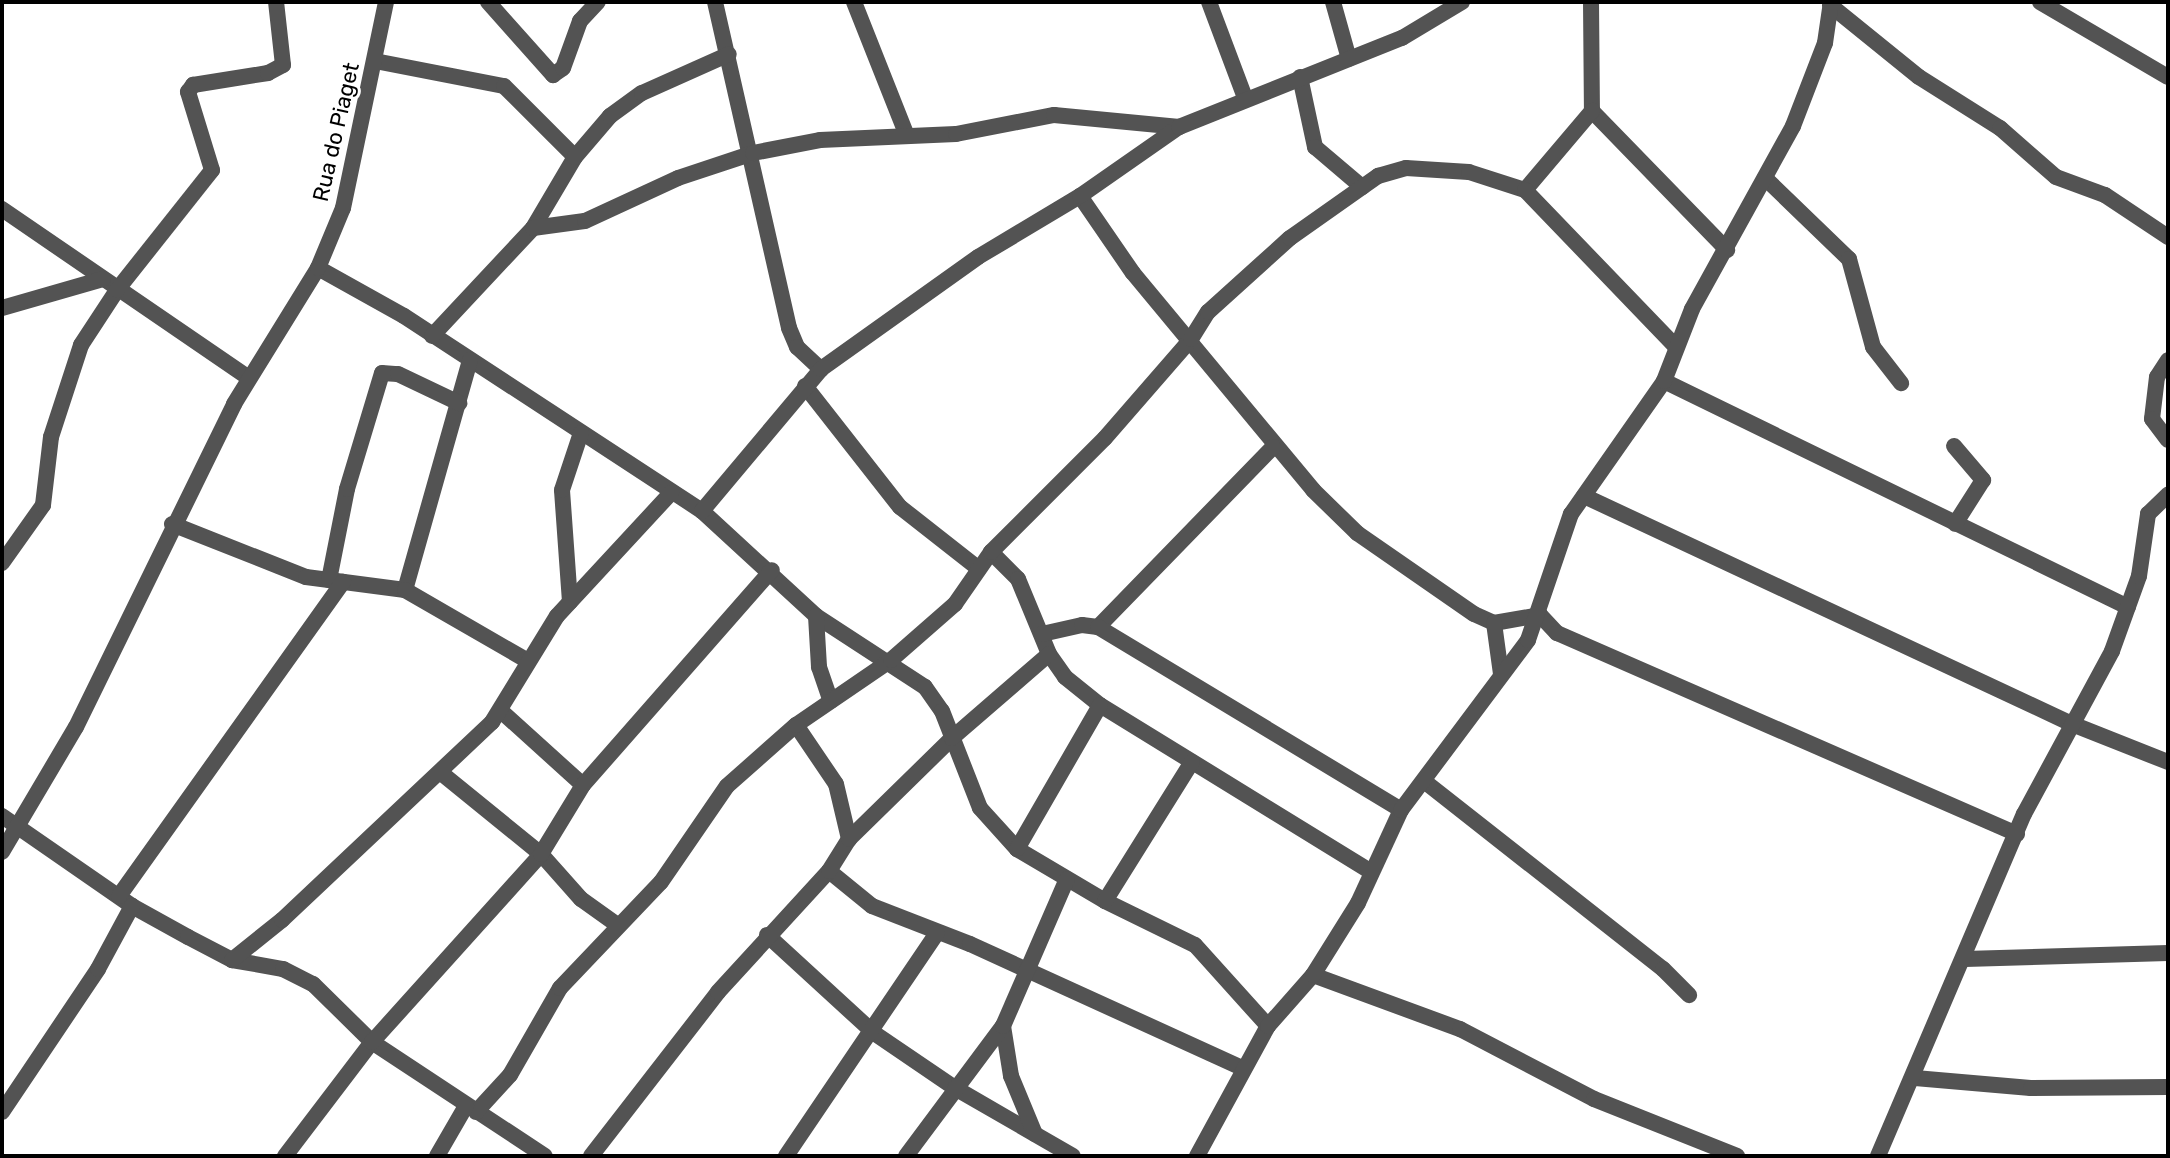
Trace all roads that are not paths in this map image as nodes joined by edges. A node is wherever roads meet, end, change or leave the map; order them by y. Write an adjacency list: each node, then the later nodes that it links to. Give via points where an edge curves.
1 (276, 2): 34 (street, via 283,65 268,73 193,85 188,92 212,170)
2 (386, 2): 15 (street, Rua do Piaget)
3 (488, 2): 4 (street, via 553,75 563,68 580,21)
4 (598, 2)
5 (715, 2): 13 (street)
6 (854, 2): 21 (street)
7 (1209, 2): 18 (street)
8 (1333, 2): 14 (street)
9 (1462, 2): 14 (street, via 1402,38)
10 (1591, 2): 19 (street)
11 (2040, 2): 17 (street)
12 (1830, 4): 24 (street, via 1812,79); 30 (street, via 1919,77 2000,128 2056,177 2105,195)
13 (729, 54): 22 (street); 23 (street, via 633,98)
14 (1349, 59): 16 (street)
15 (375, 61): 23 (street, via 504,86); 32 (street, Rua do Piaget, via 343,208)
16 (1300, 77): 18 (street); 25 (street, via 1315,147)
17 (2168, 77)
18 (1245, 98): 20 (street)
19 (1592, 111): 26 (street); 31 (street)
20 (1179, 127): 21 (street, via 1054,115 956,134); 27 (street)
21 (907, 136): 22 (street, via 820,140)
22 (753, 153): 29 (street, via 678,178 585,221); 41 (street, via 793,340)
23 (575, 157): 29 (street)
24 (1765, 178): 31 (street); 44 (street, via 1849,259 1873,347)
25 (1362, 187): 26 (street, via 1390,170 1406,168 1486,174); 37 (street, via 1290,238 1208,312)
26 (1525, 190): 38 (street)
27 (1080, 196): 37 (street, via 1138,280); 41 (street, via 978,257)
28 (2, 209): 33 (street)
29 (533, 228): 36 (street)
30 (2168, 237)
31 (1727, 250): 38 (street)
32 (318, 268): 36 (street); 42 (street, Rua do Piaget)
33 (103, 279): 34 (street); 35 (street)
34 (117, 290): 42 (street); 58 (street, via 72,364 51,437 43,505)
35 (2, 308)
36 (432, 336): 39 (street)
37 (1191, 339): 50 (street); 57 (street, via 1105,438)
38 (1675, 346): 43 (street)
39 (470, 360): 46 (street); 47 (street)
40 (2168, 360): 48 (street, via 2157,377 2152,419)
41 (821, 369): 45 (street)
42 (249, 378): 55 (street, Rua do Piaget)
43 (1664, 381): 53 (street); 56 (street)
44 (1901, 383)
45 (805, 386): 54 (street); 59 (street, via 900,507)
46 (459, 403): 61 (street, via 398,374 382,373 347,489); 62 (street)
47 (581, 433): 51 (street); 63 (street, via 562,490)
48 (2168, 440)
49 (1954, 446): 56 (street, via 1983,480)
50 (1273, 447): 67 (street, via 1357,533); 68 (street)
51 (671, 493): 54 (street); 63 (street)
52 (2168, 495): 64 (street, via 2148,514 2144,555)
53 (1584, 496): 65 (street, via 1551,563); 79 (street)
54 (702, 511): 60 (street)
55 (172, 524): 61 (street, via 268,566); 89 (street, Rua do Piaget, via 76,727)
56 (1955, 524): 64 (street)
57 (991, 552): 59 (street); 70 (street, via 1018,579)
58 (2, 563)
59 (979, 569): 74 (street, via 955,604)
60 (772, 570): 66 (street); 86 (street)
61 (336, 581): 62 (street); 98 (street)
62 (405, 590): 73 (street)
63 (570, 602): 73 (street)
64 (2128, 607): 79 (street, via 2112,651)
65 (1540, 615): 67 (street); 69 (street); 71 (street)
66 (816, 616): 74 (street); 76 (street, via 819,667)
67 (1494, 623): 75 (street)
68 (1098, 627): 70 (street); 87 (street)
69 (1557, 633): 71 (street); 90 (street)
70 (1042, 634): 72 (street)
71 (1528, 640): 75 (street)
72 (1049, 654): 77 (street, via 1065,677); 81 (street)
73 (526, 660): 78 (street)
74 (891, 660): 76 (street); 81 (street, via 935,698)
75 (1501, 674): 85 (street)
76 (831, 701): 80 (street)
77 (1100, 705): 82 (street); 92 (street)
78 (501, 711): 84 (street); 86 (street)
79 (2072, 724): 83 (street); 90 (street)
80 (796, 725): 91 (street, via 836,784); 100 (street, via 727,786 673,867)
81 (952, 738): 91 (street); 92 (street, via 980,808)
82 (1192, 762): 96 (street); 99 (street)
83 (2168, 762)
84 (440, 772): 94 (street); 105 (street)
85 (1424, 781): 87 (street); 108 (street)
86 (583, 785): 94 (street)
87 (1401, 810): 96 (street)
88 (2, 816): 89 (street)
89 (19, 829): 93 (street, Rua do Piaget); 98 (street)
90 (2017, 834): 104 (street)
91 (849, 839): 95 (street)
92 (1017, 849): 97 (street)
93 (2, 852)
94 (541, 854): 100 (street, via 581,899); 112 (street)
95 (829, 871): 101 (street, via 872,906); 102 (street)
96 (1370, 871): 107 (street, via 1358,903)
97 (1067, 879): 99 (street); 106 (street)
98 (125, 901): 105 (street); 118 (street, via 98,969)
99 (1105, 901): 110 (street, via 1195,945)
100 (616, 924): 117 (street, via 560,988 510,1075)
101 (937, 933): 106 (street); 111 (street)
102 (767, 935): 111 (street); 123 (street)
103 (2168, 953): 104 (street)
104 (1965, 959): 114 (street)
105 (232, 960): 112 (street, via 283,969 313,984)
106 (1024, 969): 109 (street); 113 (street)
107 (1313, 975): 110 (street); 128 (street, via 1460,1029 1594,1099)
108 (1689, 995)
109 (1003, 1026): 116 (street); 119 (street, via 1011,1076)
110 (1268, 1026): 113 (street)
111 (874, 1033): 116 (street); 124 (street)
112 (372, 1042): 117 (street); 120 (street)
113 (1242, 1068): 127 (street)
114 (1915, 1078): 115 (street, via 2031,1088); 129 (street)
115 (2168, 1087)
116 (955, 1088): 119 (street); 125 (street)
117 (471, 1109): 121 (street); 122 (street)
118 (2, 1112)
119 (1035, 1134): 126 (street)
120 (285, 1156)
121 (437, 1156)
122 (545, 1156)
123 (591, 1156)
124 (786, 1156)
125 (906, 1156)
126 (1073, 1156)
127 (1197, 1156)
128 (1737, 1156)
129 (1878, 1156)

